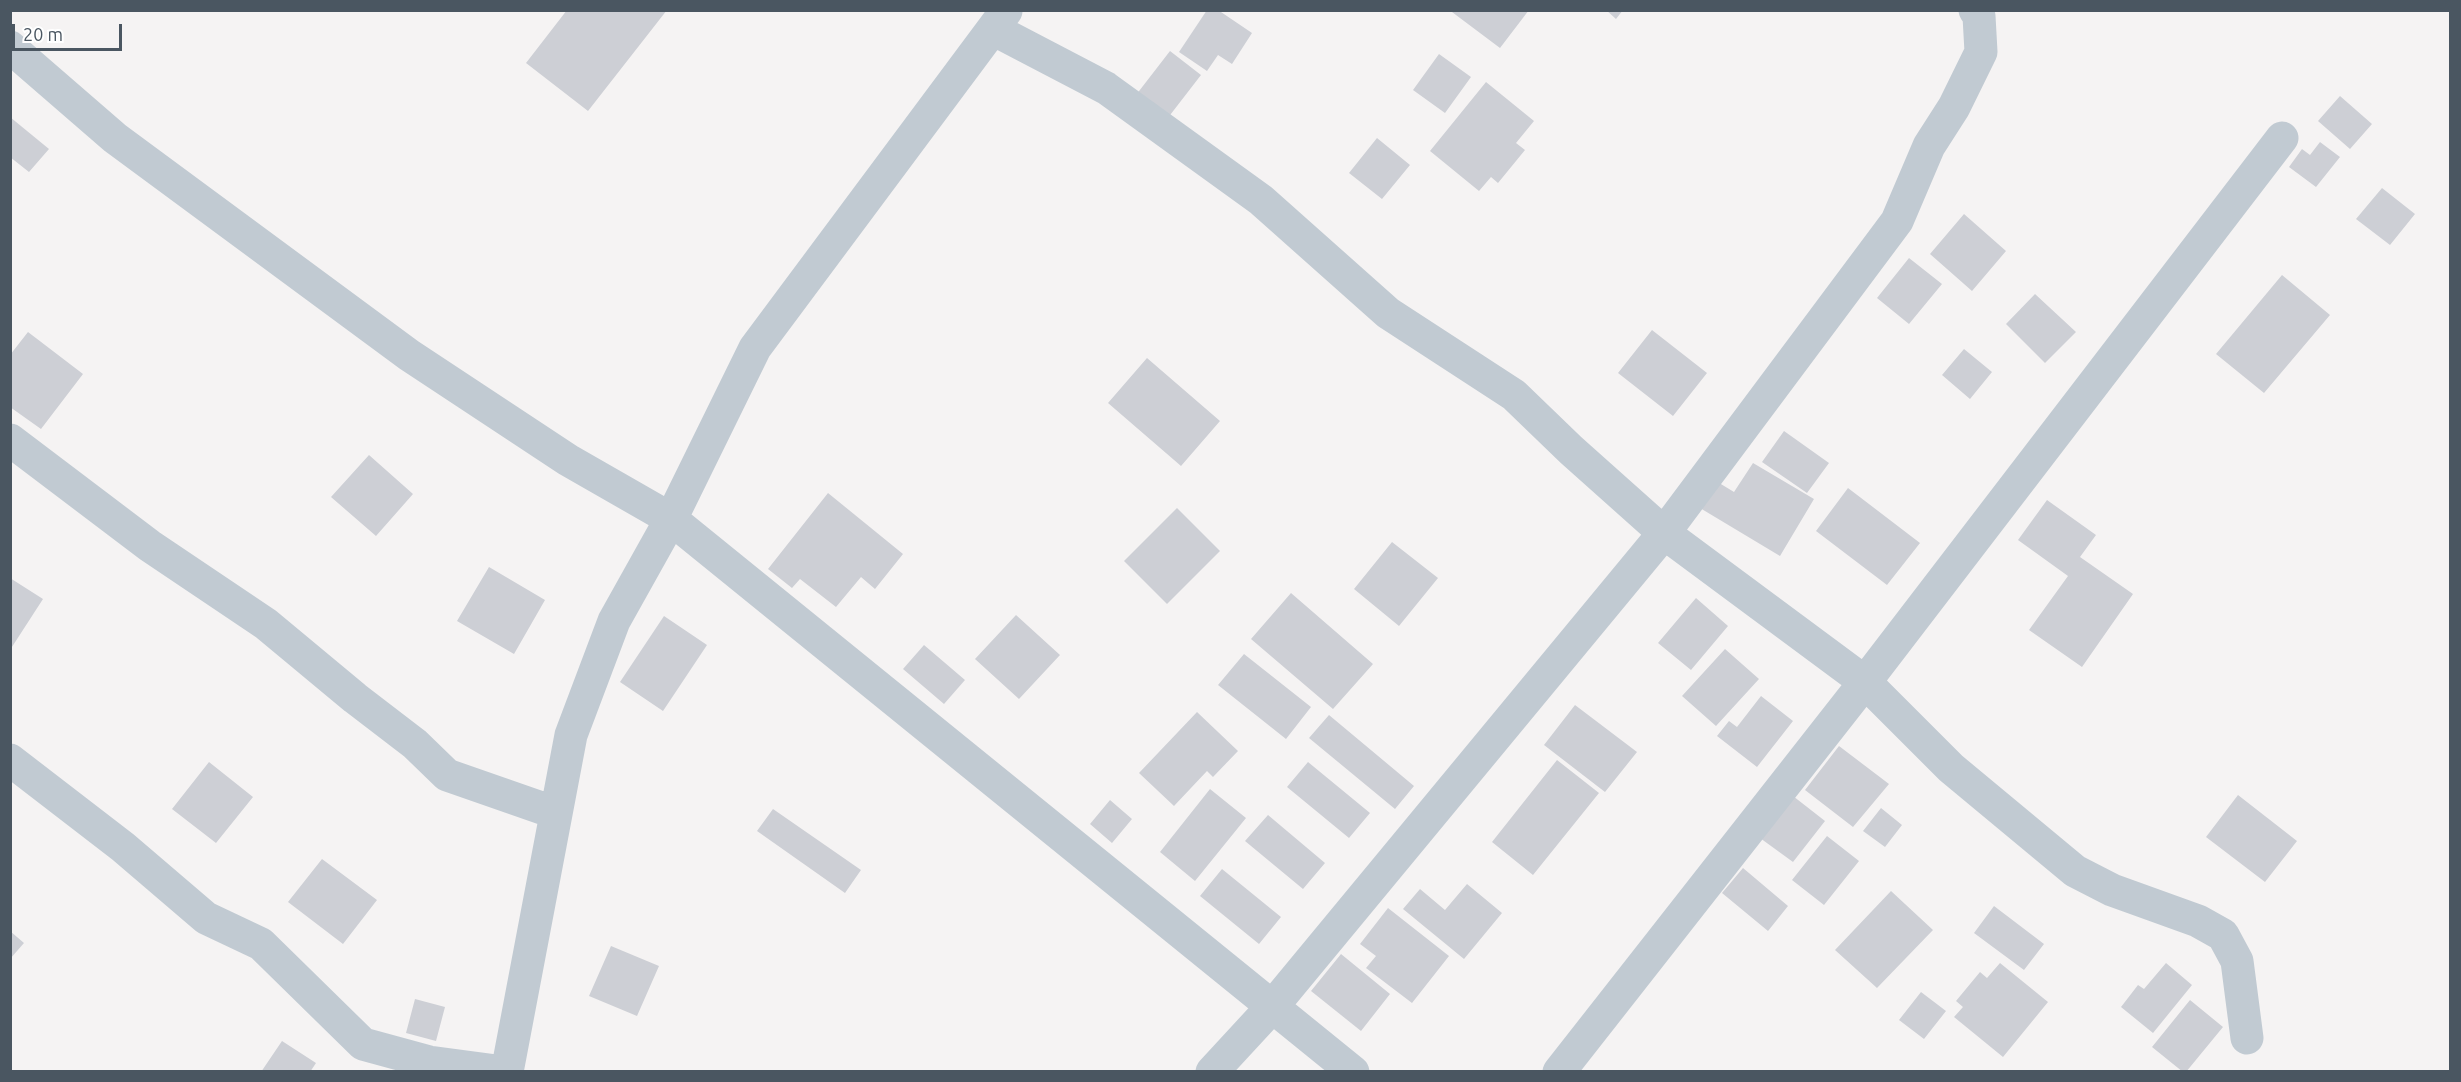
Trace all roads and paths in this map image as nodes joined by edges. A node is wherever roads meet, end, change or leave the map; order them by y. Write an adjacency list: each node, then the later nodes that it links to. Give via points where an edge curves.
1 (1975, 10): 7 (street, via 1979,16 1981,52 1929,146 1897,221)
2 (1000, 20): 6 (street, via 755,348); 7 (street, via 1106,88 1261,200 1388,314 1514,395)
3 (10, 47): 6 (street, via 115,138 409,355 568,460)
4 (2282, 138): 8 (street)
5 (10, 440): 10 (street, via 150,546 266,624 415,744 447,775)
6 (671, 519): 10 (street, via 614,621 571,735); 11 (street)
7 (1664, 533): 8 (street); 11 (street)
8 (1865, 682): 12 (street, via 1951,768 2075,871 2223,935 2237,960); 16 (street)
9 (10, 760): 13 (street, via 123,847 206,918 261,944 363,1044 429,1062)
10 (556, 813): 13 (street)
11 (1272, 1006): 14 (street); 15 (street)
12 (2247, 1038)
13 (505, 1071)
14 (1212, 1071)
15 (1353, 1071)
16 (1559, 1071)

